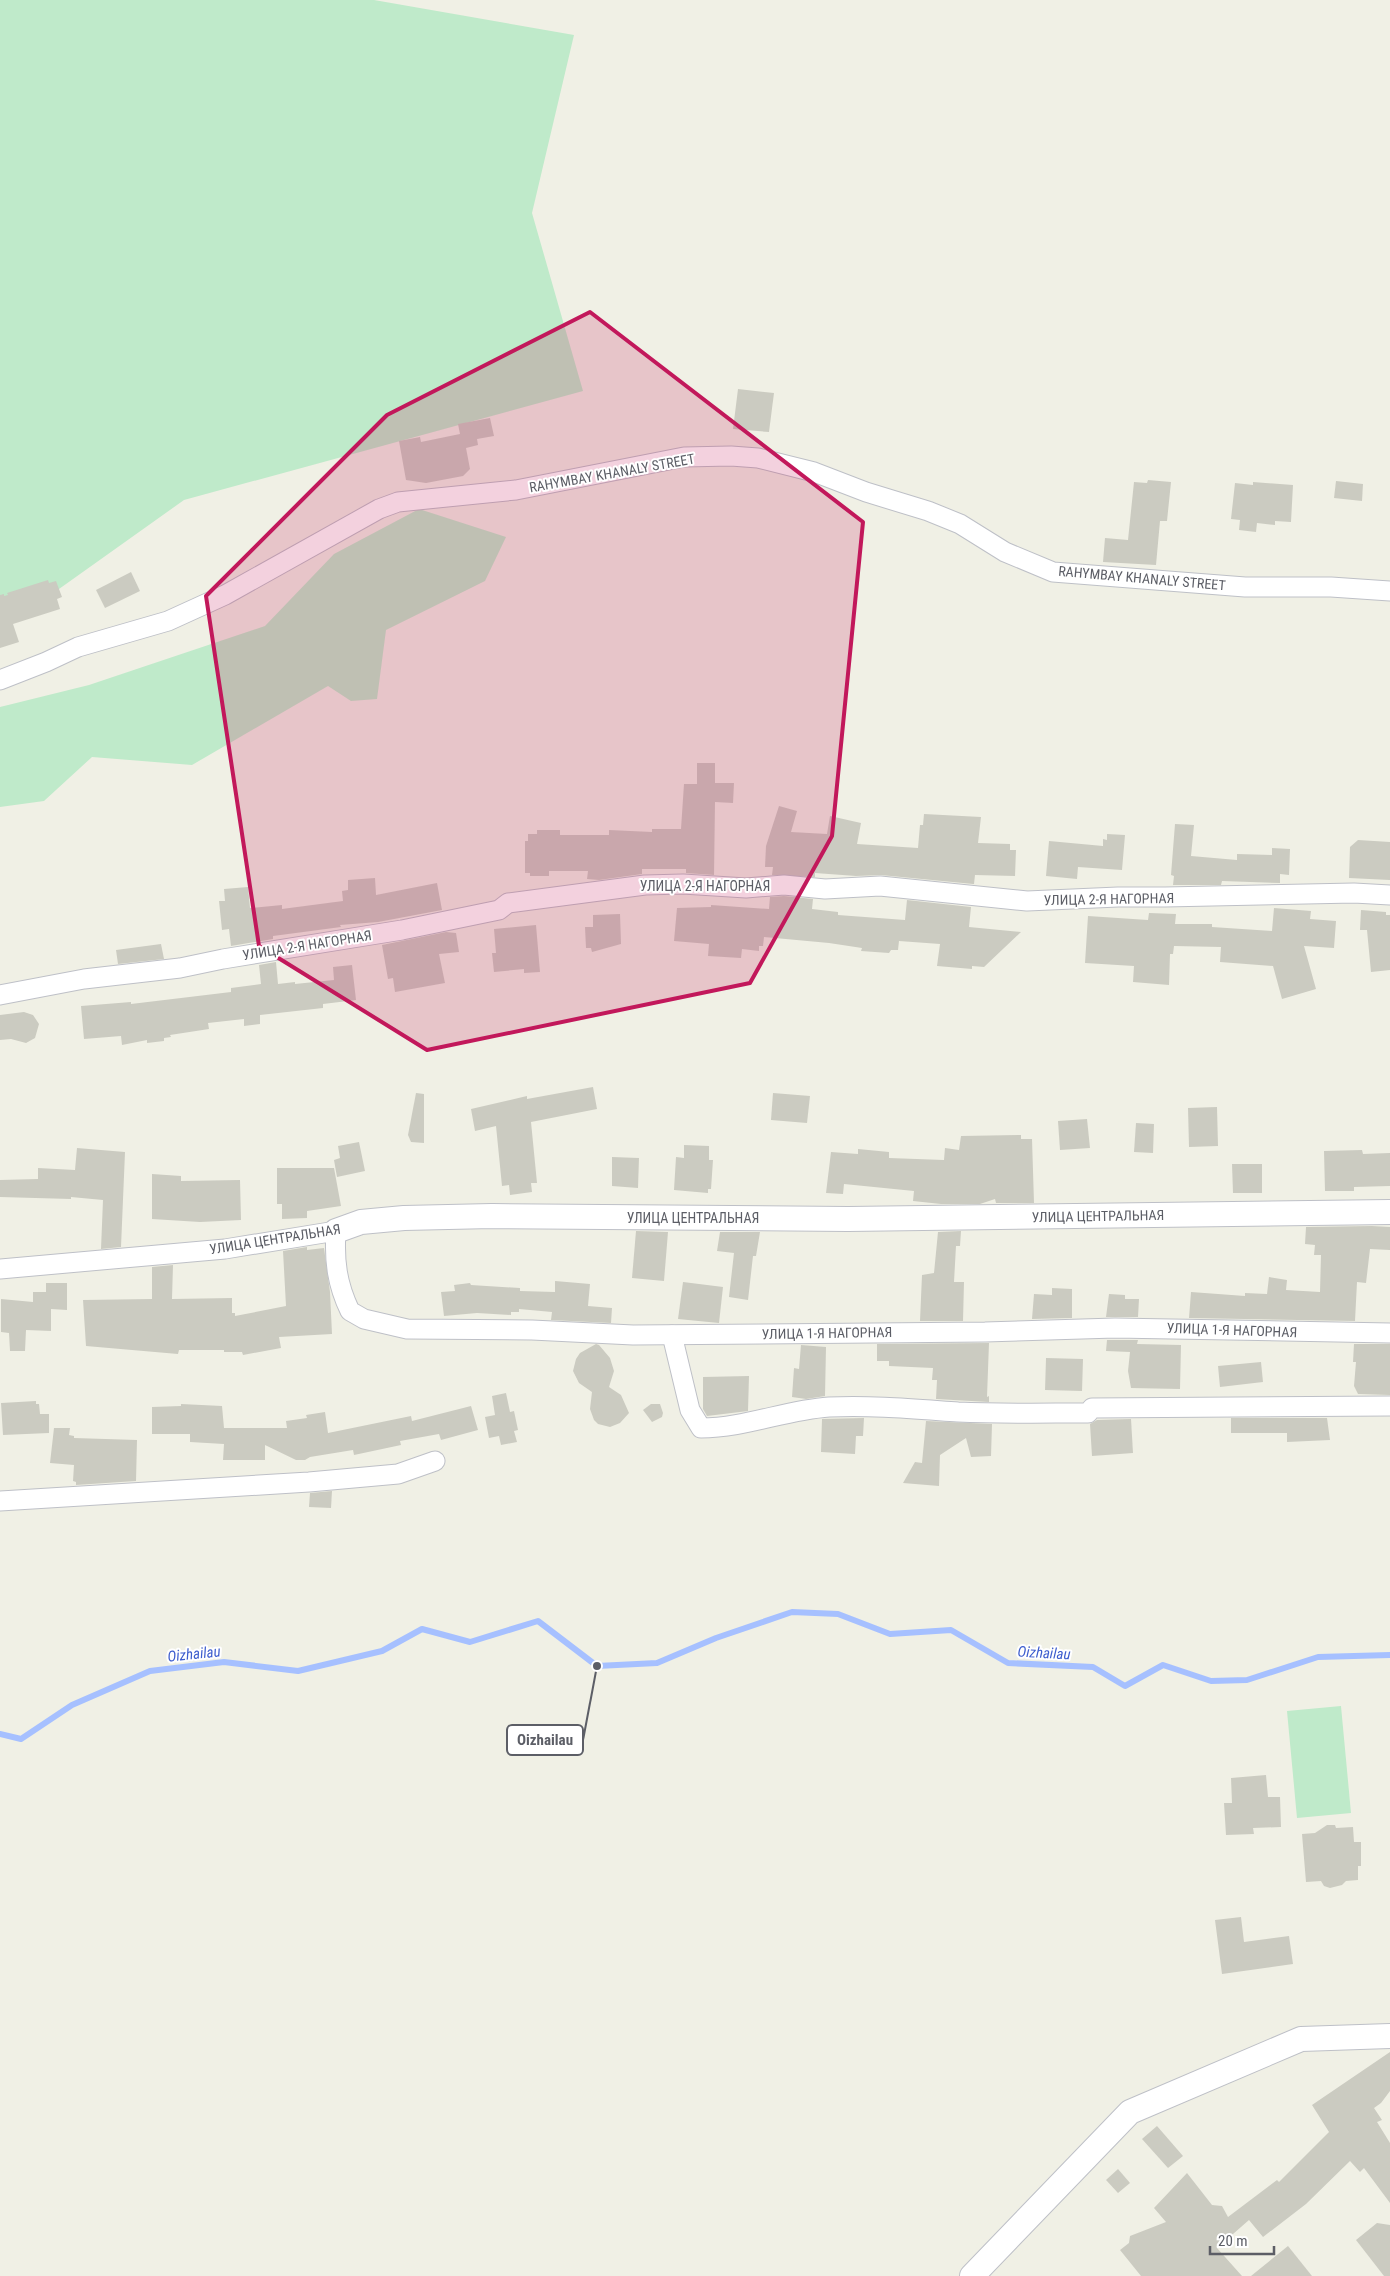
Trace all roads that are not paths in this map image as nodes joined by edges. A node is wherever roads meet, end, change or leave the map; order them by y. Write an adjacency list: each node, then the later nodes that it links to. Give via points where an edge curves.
1 (1390, 591): 2 (street, RAHYMBAY KHANALY STREET, via 1245,587 1053,572 1005,552 960,524 814,472 758,458 684,457 516,490 398,502 379,509 225,596 168,621 78,647)
2 (0, 680)
3 (1390, 895): 4 (street, УЛИЦА 2-Я НАГОРНАЯ, via 1354,893 1027,901 880,886 825,889 784,885 746,888 645,885 508,903 499,910 402,930)
4 (0, 995)
5 (1390, 1212): 6 (street, УЛИЦА ЦЕНТРАЛЬНАЯ, via 848,1219 492,1216 361,1222)
6 (336, 1231): 7 (street, УЛИЦА ЦЕНТРАЛЬНАЯ, via 226,1249); 9 (street, УЛИЦА 1-Я НАГОРНАЯ, via 335,1266 343,1297 350,1311 364,1319 406,1329)
7 (0, 1269)
8 (1390, 1333): 9 (street, УЛИЦА 1-Я НАГОРНАЯ, via 1116,1328)
9 (672, 1335): 10 (street, via 690,1410 701,1428 740,1425 777,1416 845,1407 1088,1413 1092,1408)
10 (1390, 1406)
11 (435, 1461): 12 (street, via 398,1474)
12 (0, 1501)
13 (1390, 2036): 14 (street, via 1301,2039 1130,2112)
14 (972, 2276)

